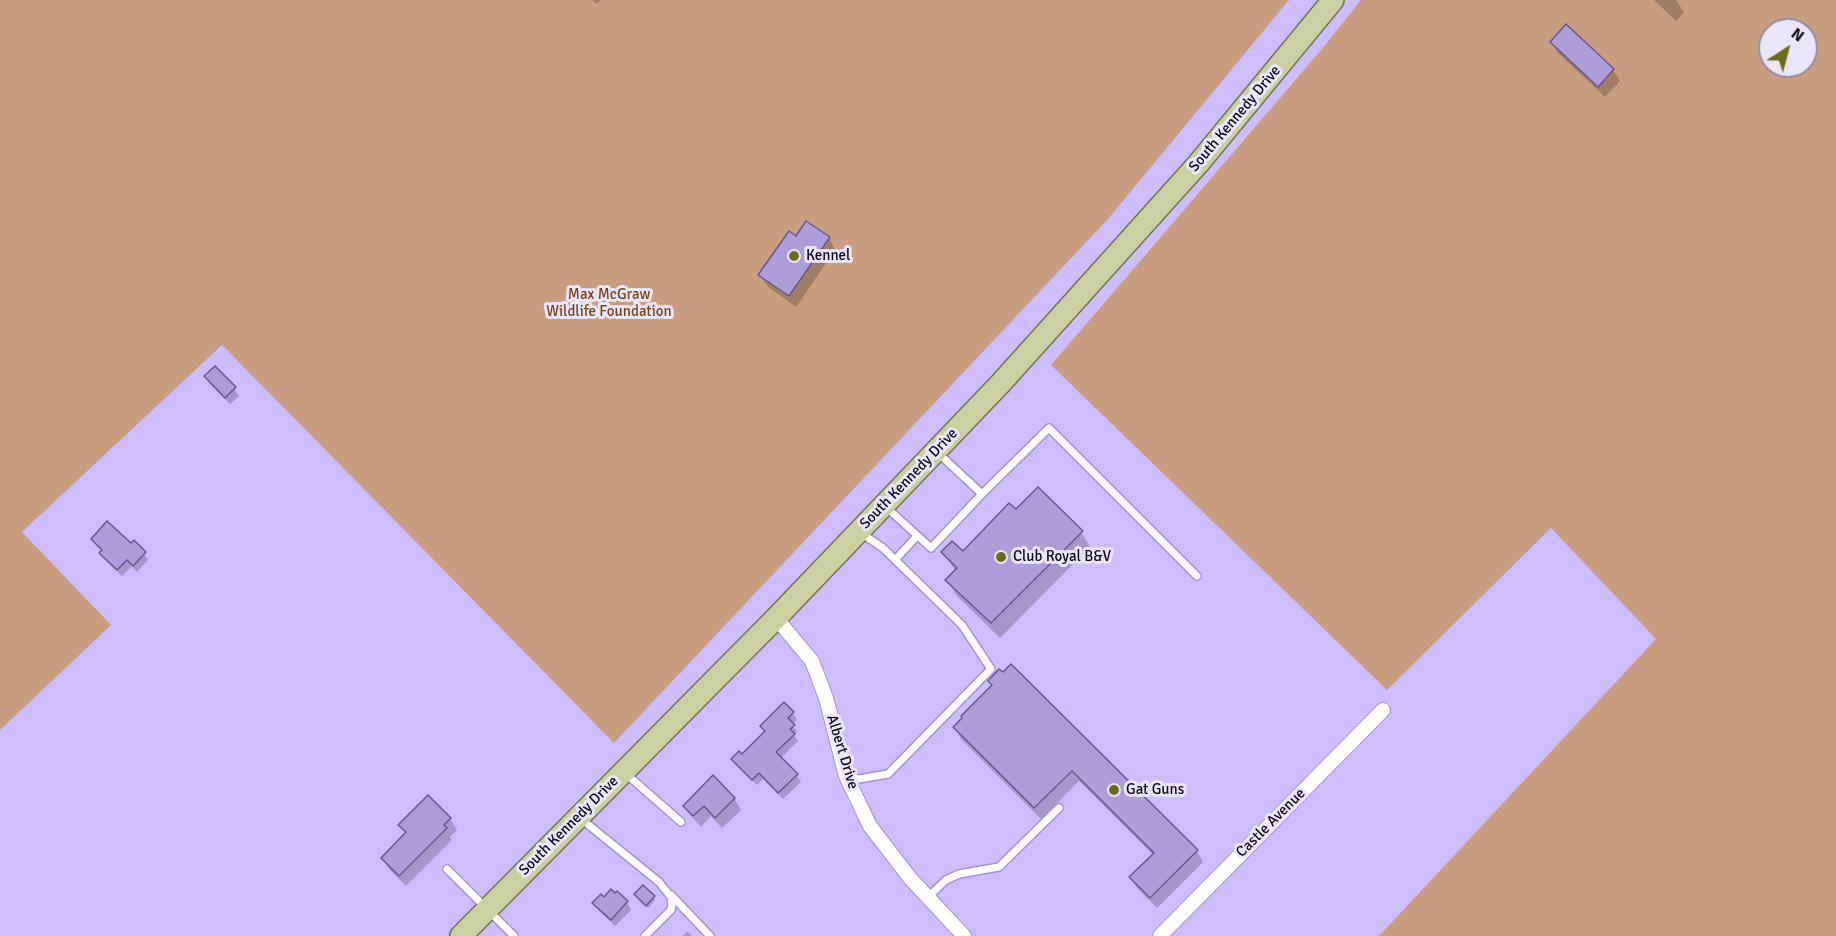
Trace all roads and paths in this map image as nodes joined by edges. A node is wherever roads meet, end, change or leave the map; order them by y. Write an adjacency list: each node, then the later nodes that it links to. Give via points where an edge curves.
1 (1333, 0): 2 (main road, South Kennedy Drive, via 1076,302)
2 (936, 451): 3 (lane); 4 (main road, South Kennedy Drive)
3 (982, 494): 6 (lane, via 931,548); 8 (lane, via 1049,428)
4 (885, 506): 5 (main road, South Kennedy Drive); 6 (lane)
5 (859, 532): 7 (lane); 9 (main road, South Kennedy Drive)
6 (917, 536): 7 (lane)
7 (895, 560): 12 (lane, via 962,625 991,669 888,774 859,779)
8 (1197, 576)
9 (776, 618): 11 (main road, South Kennedy Drive); 12 (street, Albert Drive, via 812,661)
10 (1383, 710): 25 (street, Castle Avenue)
11 (623, 772): 14 (main road, South Kennedy Drive); 15 (lane)
12 (846, 776): 18 (street, Albert Drive, via 870,826)
13 (1059, 808): 18 (lane, via 999,867 959,874)
14 (578, 817): 17 (lane); 19 (main road, South Kennedy Drive)
15 (681, 822)
16 (447, 869): 19 (lane)
17 (663, 886): 22 (lane, via 671,897 671,910); 23 (lane)
18 (928, 897): 24 (street, Albert Drive)
19 (487, 910): 20 (main road, South Kennedy Drive); 21 (lane)
20 (461, 936)
21 (514, 936)
22 (645, 936)
23 (710, 936)
24 (964, 936)
25 (1160, 936)

